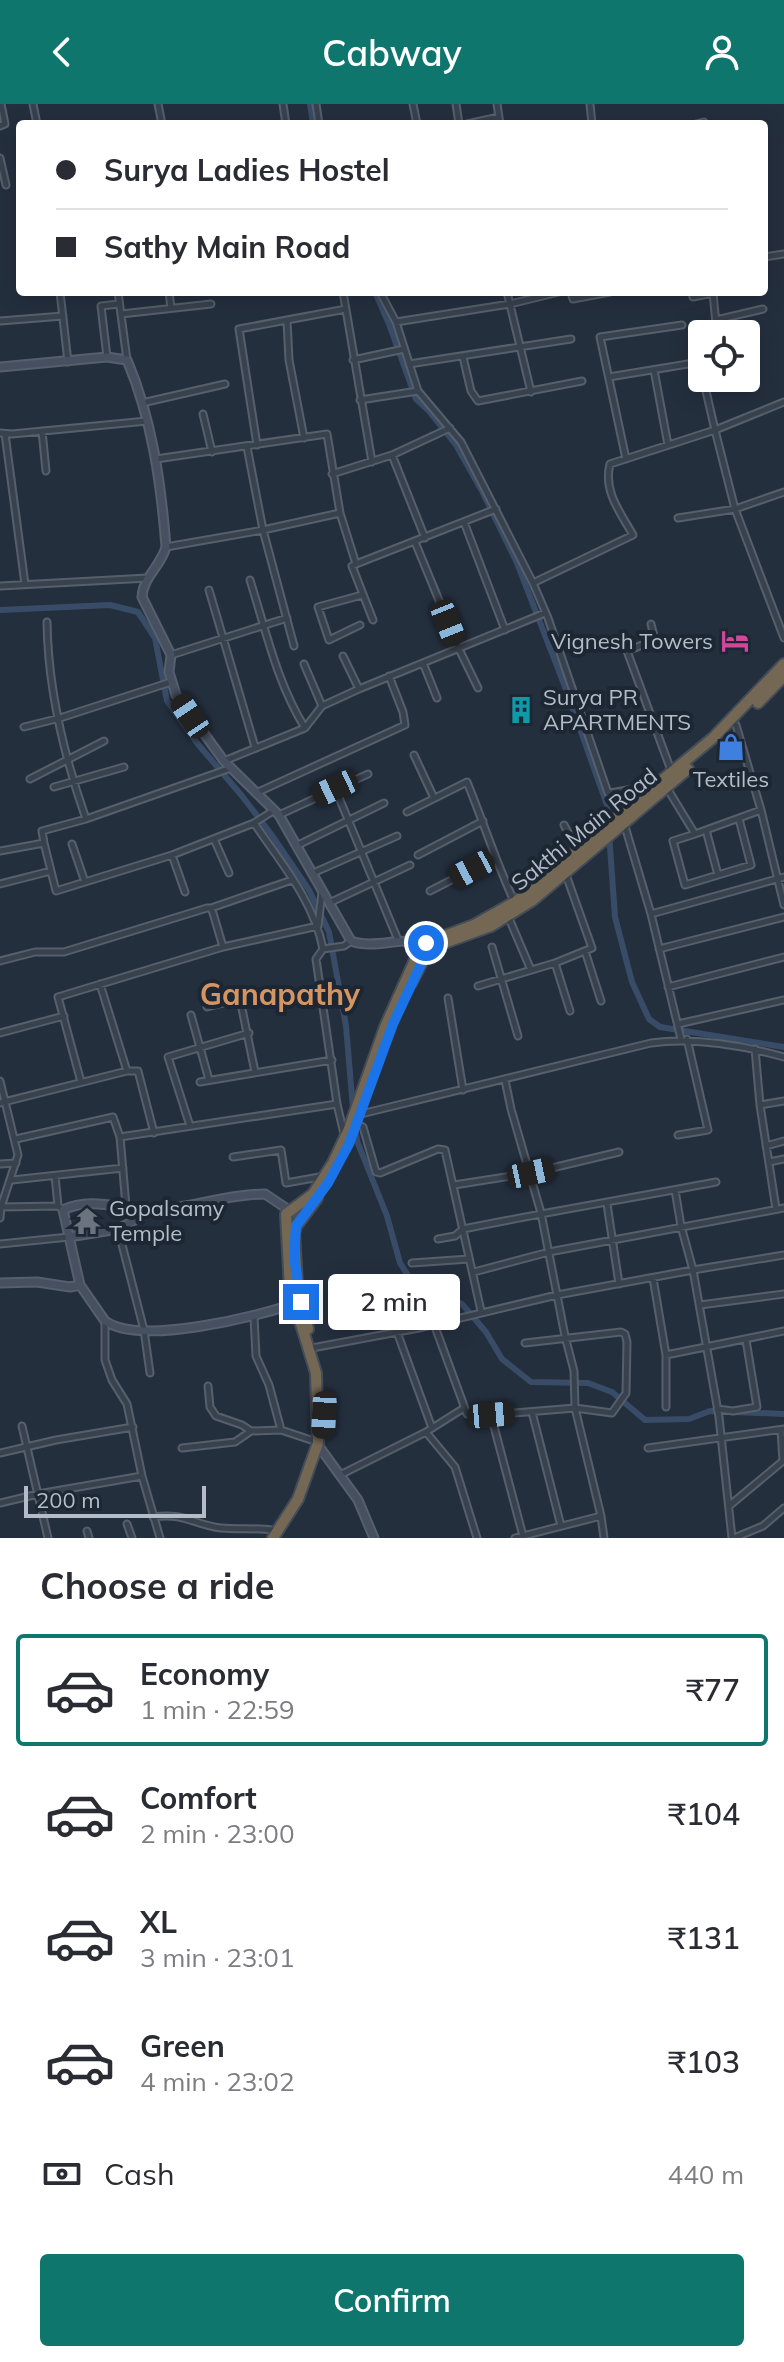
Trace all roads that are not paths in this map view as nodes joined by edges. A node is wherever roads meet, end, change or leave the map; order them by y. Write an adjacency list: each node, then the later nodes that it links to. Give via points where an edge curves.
1 (1, 104): 4 (street, via 5,124)
2 (497, 104): 3 (street)
3 (500, 120)
4 (0, 126)
5 (0, 158): 6 (street)
6 (6, 185)
7 (60, 296): 22 (street)
8 (118, 296): 15 (street)
9 (170, 296): 18 (street)
10 (344, 296): 19 (street)
11 (382, 296): 26 (street)
12 (508, 296): 17 (street)
13 (543, 296): 17 (street)
14 (713, 296): 23 (street)
15 (119, 304): 21 (street); 31 (street, via 101,306)
16 (211, 304): 18 (street)
17 (510, 304): 26 (street); 29 (street)
18 (171, 308): 21 (street)
19 (346, 309): 25 (street); 34 (street)
20 (763, 309): 23 (street)
21 (121, 314): 33 (street)
22 (63, 316): 24 (street); 35 (street)
23 (716, 320)
24 (0, 321)
25 (287, 321): 55 (street); 56 (street, via 239,329)
26 (396, 322): 30 (street)
27 (682, 325): 40 (street, via 600,337)
28 (571, 339): 29 (street)
29 (519, 347): 32 (street); 44 (street)
30 (404, 349): 34 (street); 37 (street)
31 (107, 357): 33 (main road); 35 (main road)
32 (463, 357): 37 (street); 44 (street, via 478,401)
33 (127, 360): 48 (main road)
34 (353, 360): 46 (street)
35 (68, 362): 38 (main road)
36 (688, 363): 39 (street)
37 (409, 364): 43 (street)
38 (0, 367)
39 (654, 370): 40 (street); 57 (street)
40 (609, 377): 62 (street)
41 (582, 381): 44 (street)
42 (225, 384): 48 (street)
43 (417, 391): 46 (street); 51 (street)
44 (531, 392)
45 (706, 392): 52 (street)
46 (360, 400): 63 (street)
47 (784, 402): 52 (street)
48 (142, 403): 50 (main road)
49 (203, 414): 59 (street)
50 (147, 421): 53 (street); 61 (main road)
51 (451, 428): 60 (street); 67 (street)
52 (715, 430): 57 (street); 68 (street)
53 (42, 431): 54 (street); 64 (street)
54 (3, 433): 80 (street)
55 (304, 438): 56 (street); 65 (street, via 327,434)
56 (257, 445): 58 (street)
57 (668, 445): 62 (street)
58 (247, 447): 59 (street); 72 (street)
59 (212, 452): 61 (street)
60 (392, 455): 63 (street); 73 (street)
61 (156, 459): 75 (main road)
62 (626, 459): 79 (street, via 610,464 606,479 633,535)
63 (372, 462): 65 (street)
64 (46, 471)
65 (332, 474): 69 (street)
66 (784, 492): 68 (street)
67 (495, 509): 71 (street); 79 (street)
68 (735, 509): 70 (street); 92 (street)
69 (340, 513): 72 (street); 76 (street)
70 (678, 518)
71 (464, 522): 73 (street); 91 (street)
72 (263, 530): 75 (street); 85 (street)
73 (425, 538): 74 (street)
74 (415, 542): 76 (street); 95 (street)
75 (166, 547): 77 (main road)
76 (356, 564): 83 (street, via 352,566)
77 (148, 578): 80 (street); 96 (main road, via 142,597)
78 (250, 580): 90 (street)
79 (533, 583): 84 (street)
80 (25, 584): 81 (street)
81 (0, 586)
82 (209, 590): 93 (street)
83 (362, 595): 86 (street); 89 (street, via 318,607 329,640)
84 (545, 614): 91 (street); 126 (street, via 608,793)
85 (287, 618): 90 (street); 94 (street)
86 (373, 620)
87 (47, 622): 108 (street)
88 (651, 624): 119 (street, via 655,640 627,651)
89 (360, 625)
90 (265, 627): 93 (street); 111 (street, via 291,704)
91 (505, 630): 95 (street)
92 (784, 638)
93 (223, 639): 96 (street); 113 (street)
94 (294, 646)
95 (459, 649): 98 (street); 104 (street)
96 (171, 655): 103 (main road)
97 (343, 656): 105 (street)
98 (423, 663): 101 (street); 106 (street)
99 (304, 664): 107 (street)
100 (784, 664): 119 (highway)
101 (389, 676): 105 (street); 127 (street, via 405,725)
102 (784, 676): 109 (highway, Sakthi Main Road)
103 (170, 682): 108 (street); 116 (main road)
104 (478, 688)
105 (359, 689): 107 (street)
106 (437, 698)
107 (322, 706): 111 (street)
108 (60, 718): 110 (street); 115 (street)
109 (736, 725): 125 (highway, Sakthi Main Road); 130 (street)
110 (24, 727)
111 (305, 728): 113 (street)
112 (104, 741): 115 (street)
113 (255, 747): 116 (street)
114 (414, 755): 128 (street)
115 (67, 759): 121 (street); 122 (street)
116 (224, 761): 118 (main road)
117 (124, 767): 122 (street)
118 (231, 768): 127 (main road); 133 (street)
119 (672, 773): 126 (highway)
120 (368, 774): 124 (street)
121 (30, 779)
122 (73, 782): 123 (street); 133 (street)
123 (54, 787)
124 (335, 788): 132 (street); 136 (street)
125 (667, 788): 135 (highway, Sakthi Main Road); 141 (street)
126 (652, 789): 135 (highway)
127 (256, 793): 132 (main road)
128 (434, 798): 131 (street); 137 (street, via 467,782)
129 (384, 803): 136 (street)
130 (761, 810): 134 (street); 160 (street)
131 (407, 812)
132 (274, 813): 138 (street); 147 (main road)
133 (86, 819): 145 (street, via 42,831)
134 (739, 819): 140 (street); 159 (street, via 751,865)
135 (622, 820): 143 (highway, Sakthi Main Road); 172 (street)
136 (349, 821): 147 (street); 150 (street)
137 (483, 821): 152 (street); 153 (street)
138 (254, 823): 144 (street); 161 (street)
139 (564, 825): 148 (street)
140 (706, 830): 141 (street); 159 (street)
141 (695, 834): 159 (street, via 673,841 685,885)
142 (397, 836): 150 (street)
143 (597, 838): 148 (highway); 156 (highway, Sakthi Main Road)
144 (214, 839): 151 (street); 157 (street)
145 (44, 843): 149 (street); 155 (street)
146 (72, 844): 163 (street)
147 (298, 845): 158 (main road)
148 (577, 849): 168 (highway)
149 (0, 851)
150 (363, 853): 158 (street); 162 (street)
151 (172, 855): 163 (street); 167 (street)
152 (418, 855)
153 (494, 858): 166 (street); 168 (street)
154 (410, 865): 162 (street)
155 (51, 871): 163 (street, via 56,891); 164 (street)
156 (565, 871): 173 (highway, Sakthi Main Road); 183 (street, via 592,948)
157 (229, 873)
158 (313, 873): 165 (main road)
159 (718, 875)
160 (781, 878): 170 (street); 172 (street)
161 (292, 880): 171 (street); 175 (street)
162 (374, 881): 169 (street); 176 (street)
163 (85, 882)
164 (0, 884)
165 (323, 891): 169 (main road); 175 (street)
166 (430, 891)
167 (185, 892)
168 (515, 902): 178 (highway)
169 (329, 903): 177 (main road)
170 (784, 905)
171 (211, 908): 179 (street); 185 (street, via 64,952 35,952)
172 (651, 914): 182 (street)
173 (508, 916): 178 (highway, Sakthi Main Road); 187 (street)
174 (784, 917): 182 (street)
175 (318, 925): 179 (street); 181 (street)
176 (398, 940): 177 (main road); 178 (main road)
177 (348, 943): 181 (street)
178 (429, 945): 221 (highway); 221 (highway, via 419,951 385,1027)
179 (223, 947): 189 (street)
180 (492, 947): 188 (street)
181 (323, 949): 207 (street, via 316,959)
182 (659, 949): 191 (street)
183 (585, 951): 186 (street); 194 (street)
184 (784, 957): 191 (street)
185 (0, 961)
186 (555, 963): 187 (street); 196 (street)
187 (531, 970): 188 (street)
188 (503, 980): 190 (street); 202 (street)
189 (100, 984): 198 (street, via 58,997); 208 (street)
190 (478, 986)
191 (668, 987): 199 (street)
192 (448, 998): 215 (street)
193 (784, 1000): 199 (street)
194 (601, 1001)
195 (207, 1007): 201 (street, via 240,999)
196 (570, 1011)
197 (191, 1015): 204 (street)
198 (64, 1016): 200 (street); 213 (street)
199 (678, 1024): 203 (street)
200 (0, 1033)
201 (249, 1033): 204 (street); 209 (street)
202 (518, 1036)
203 (683, 1039): 205 (street); 211 (street, via 634,1045); 223 (street, via 708,1130)
204 (199, 1049): 210 (street); 220 (street, via 168,1057)
205 (755, 1049): 206 (street); 219 (street)
206 (784, 1057)
207 (332, 1060): 209 (street); 218 (street)
208 (127, 1071): 213 (street); 222 (street, via 138,1071)
209 (255, 1072): 210 (street)
210 (209, 1080): 214 (street)
211 (505, 1080): 215 (street); 235 (street)
212 (0, 1081): 217 (street)
213 (81, 1082): 217 (street)
214 (200, 1082)
215 (463, 1090): 221 (street)
216 (784, 1101): 219 (street)
217 (3, 1102): 225 (street)
218 (337, 1104): 220 (street); 221 (street)
219 (760, 1105): 227 (street)
220 (190, 1126): 222 (street)
221 (353, 1129): 237 (highway); 240 (street, via 363,1127 376,1172 445,1150); 252 (highway, via 328,1183)
222 (154, 1133): 224 (street)
223 (678, 1135)
224 (120, 1137): 225 (street, via 113,1117); 234 (street)
225 (16, 1139): 232 (street)
226 (784, 1141): 227 (street)
227 (766, 1146): 231 (street)
228 (619, 1152): 235 (street)
229 (233, 1157): 237 (street, via 281,1150 286,1183)
230 (784, 1159): 231 (street)
231 (769, 1162): 247 (street)
232 (16, 1163): 233 (street); 238 (street)
233 (0, 1164)
234 (123, 1168): 236 (street); 243 (street)
235 (531, 1173): 240 (street); 250 (street)
236 (55, 1176): 238 (street); 245 (street)
237 (326, 1176): 249 (highway)
238 (12, 1180): 244 (street)
239 (716, 1182): 241 (street)
240 (454, 1185): 255 (street)
241 (675, 1190): 242 (street); 253 (street)
242 (607, 1204): 250 (street); 258 (street)
243 (126, 1206): 245 (main road); 248 (main road)
244 (1, 1207): 245 (street); 251 (street)
245 (60, 1208): 256 (main road)
246 (784, 1208): 247 (street)
247 (776, 1209): 253 (street)
248 (153, 1210): 249 (main road, via 265,1194); 254 (main road)
249 (290, 1211): 252 (main road); 262 (highway, via 285,1219)
250 (541, 1213): 255 (street); 260 (street)
251 (0, 1218)
252 (301, 1218): 262 (highway)
253 (681, 1226): 258 (street); 265 (street)
254 (118, 1229): 256 (main road); 279 (street)
255 (463, 1229): 257 (street); 263 (street)
256 (69, 1237): 259 (street); 270 (main road)
257 (438, 1239)
258 (613, 1239): 260 (street); 269 (street)
259 (0, 1244)
260 (549, 1252): 266 (street); 272 (street)
261 (784, 1255): 265 (street)
262 (290, 1257): 273 (highway); 285 (highway)
263 (469, 1259): 264 (street); 266 (street)
264 (412, 1263)
265 (693, 1270): 267 (street); 274 (street)
266 (474, 1272): 275 (street)
267 (653, 1278): 269 (street); 287 (street)
268 (0, 1283): 270 (main road)
269 (619, 1284): 272 (street)
270 (80, 1285): 277 (main road)
271 (784, 1294): 274 (street)
272 (557, 1295): 275 (street); 282 (street)
273 (294, 1304): 276 (main road); 304 (highway, via 316,1373)
274 (700, 1305): 286 (street)
275 (481, 1312): 278 (street)
276 (254, 1317): 279 (main road); 298 (street, via 256,1356)
277 (105, 1321): 279 (main road); 297 (street, via 105,1360)
278 (434, 1324): 281 (street); 291 (street)
279 (144, 1330): 288 (street)
280 (784, 1331): 283 (street)
281 (397, 1332): 285 (street); 299 (street)
282 (565, 1336): 284 (street); 292 (street, via 574,1371); 292 (street, via 625,1334 626,1393 614,1411)
283 (746, 1340): 286 (street); 294 (street, via 757,1407)
284 (525, 1343)
285 (312, 1348): 304 (highway, via 323,1391)
286 (707, 1348): 287 (street); 294 (street)
287 (666, 1355): 290 (street)
288 (150, 1373)
289 (208, 1386): 301 (street, via 216,1416)
290 (666, 1407)
291 (464, 1408): 295 (street, via 467,1414); 299 (street)
292 (575, 1408): 293 (street); 314 (street)
293 (532, 1412): 295 (street); 317 (street)
294 (718, 1412): 302 (street)
295 (491, 1415): 320 (street)
296 (22, 1426): 303 (street)
297 (133, 1427): 303 (street); 309 (street)
298 (281, 1430): 301 (street); 304 (street)
299 (429, 1430): 308 (street); 326 (street, via 455,1467)
300 (782, 1430): 302 (street); 312 (street, via 783,1461)
301 (251, 1431): 305 (street, via 235,1442)
302 (722, 1438): 306 (street); 312 (street)
303 (27, 1447): 307 (street); 310 (street)
304 (320, 1447): 308 (main road); 319 (highway)
305 (182, 1448)
306 (648, 1448)
307 (0, 1453)
308 (340, 1475): 325 (main road)
309 (142, 1476): 310 (street); 315 (street)
310 (38, 1494): 311 (street); 321 (street)
311 (0, 1503)
312 (728, 1507): 329 (street)
313 (784, 1508): 329 (street, via 763,1526)
314 (601, 1516): 317 (street); 328 (street)
315 (153, 1517): 319 (street, via 181,1515 221,1528 262,1528); 324 (street)
316 (127, 1524): 323 (street)
317 (561, 1526): 320 (street)
318 (87, 1531): 322 (street)
319 (277, 1536)
320 (523, 1536): 327 (street)
321 (48, 1538)
322 (89, 1538)
323 (132, 1538)
324 (160, 1538)
325 (374, 1538)
326 (477, 1538)
327 (515, 1538)
328 (604, 1538)
329 (733, 1538)

